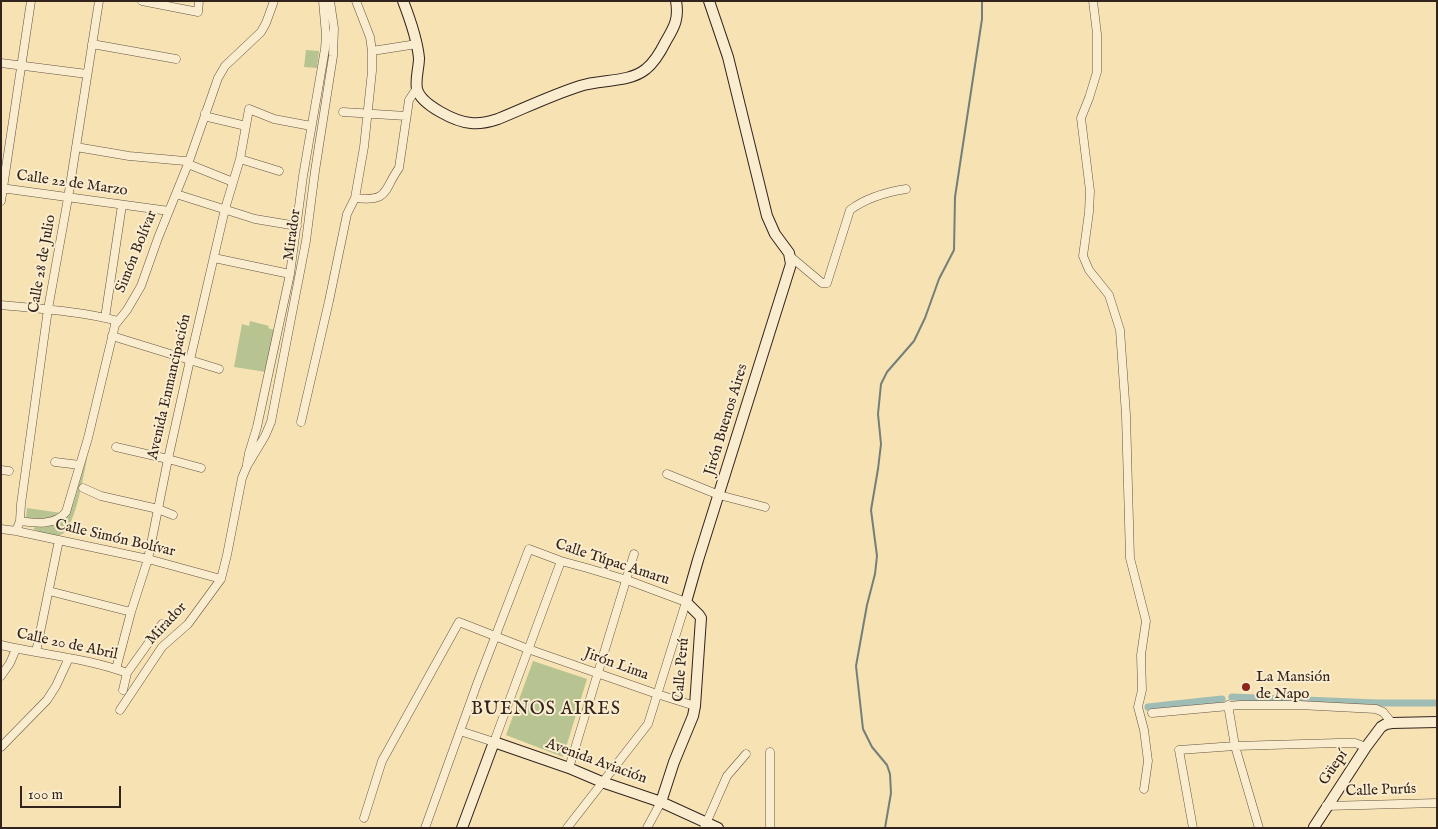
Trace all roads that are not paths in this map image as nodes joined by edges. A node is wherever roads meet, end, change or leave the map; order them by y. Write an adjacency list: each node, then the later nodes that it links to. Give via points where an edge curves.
1 (31, 1): 18 (street)
2 (99, 1): 13 (street, Calle 28 de Julio)
3 (142, 1): 4 (street, via 198,12)
4 (199, 1)
5 (274, 1): 22 (street, Simón Bolívar, via 261,32 225,66)
6 (323, 1): 26 (street, Mirador, via 326,42)
7 (330, 1): 57 (street, Mirador, via 334,28 333,56 301,274 271,422)
8 (356, 1): 15 (street)
9 (404, 1): 14 (street)
10 (676, 1): 20 (street, via 677,18 661,51 646,70 636,75 581,86 481,124 462,122 449,116 423,99)
11 (710, 1): 42 (street, via 728,58 767,216)
12 (1093, 1): 105 (street, via 1097,72 1081,118 1090,191 1083,256 1089,270 1109,295 1120,330 1130,558 1146,621 1138,707 1148,761)
13 (92, 44): 16 (street); 19 (street, Calle 28 de Julio)
14 (417, 44): 15 (street); 20 (street)
15 (372, 51): 23 (street)
16 (176, 59)
17 (1, 63): 18 (street)
18 (21, 67): 19 (street); 32 (street)
19 (87, 74): 27 (street, Calle 28 de Julio)
20 (417, 88): 24 (street, via 409,100)
21 (343, 112): 23 (street)
22 (205, 113): 25 (street); 29 (street, Simón Bolívar)
23 (367, 114): 24 (street); 36 (street)
24 (406, 116): 36 (street, via 399,168 388,188 378,197)
25 (246, 126): 26 (street, Avenida Enmancipación, via 249,109 274,119); 28 (street, Avenida Enmancipación)
26 (311, 126): 41 (street, Mirador)
27 (76, 148): 29 (street, via 185,161); 35 (street, Calle 28 de Julio)
28 (240, 159): 30 (street); 31 (street, Avenida Enmancipación)
29 (188, 164): 31 (street); 34 (street, Simón Bolívar)
30 (280, 171)
31 (233, 182): 39 (street, Avenida Enmancipación)
32 (2, 188): 35 (street, Calle 22 de Marzo); 37 (street)
33 (906, 189): 42 (street, via 892,191 850,210 827,283 822,283)
34 (176, 194): 39 (street); 40 (street, Simón Bolívar)
35 (68, 198): 38 (street, Calle 22 de Marzo); 46 (street, Calle 28 de Julio)
36 (355, 198): 52 (street, via 347,214)
37 (1, 201)
38 (122, 205): 40 (street, Calle 22 de Marzo); 47 (street)
39 (225, 209): 41 (street, via 255,219); 43 (street, Avenida Enmancipación)
40 (169, 211): 48 (street, Simón Bolívar, via 141,286)
41 (297, 226): 44 (street, Mirador)
42 (791, 257): 61 (street, Jirón Buenos Aires, via 790,270)
43 (214, 258): 44 (street); 50 (street, Avenida Enmancipación)
44 (290, 274): 57 (street, Mirador)
45 (1, 304): 46 (street)
46 (48, 309): 47 (street); 65 (street, Calle 28 de Julio)
47 (105, 318): 48 (street)
48 (118, 322): 49 (street, Simón Bolívar)
49 (112, 336): 50 (street); 56 (street, Simón Bolívar)
50 (190, 360): 51 (street); 54 (street, Avenida Enmancipación)
51 (219, 369)
52 (301, 422)
53 (116, 447): 54 (street)
54 (168, 459): 58 (street); 63 (street, Avenida Enmancipación)
55 (55, 462): 56 (street)
56 (80, 465): 65 (street, Simón Bolívar, via 63,516 44,523)
57 (247, 466): 72 (street, Mirador)
58 (201, 468)
59 (667, 474): 61 (street)
60 (84, 488): 63 (street, via 101,496)
61 (719, 494): 62 (street); 75 (street, Jirón Buenos Aires)
62 (765, 507)
63 (158, 509): 64 (street); 70 (street, Avenida Enmancipación)
64 (173, 514)
65 (20, 521): 67 (street, Calle 28 de Julio)
66 (1, 529): 67 (street, Calle Simón Bolívar)
67 (16, 530): 68 (street, Calle Simón Bolívar)
68 (59, 540): 70 (street, Calle Simón Bolívar); 74 (street)
69 (634, 554): 73 (street)
70 (148, 559): 72 (street, Calle Simón Bolívar); 76 (street, Avenida Enmancipación)
71 (561, 562): 73 (street, Calle Túpac Amaru); 78 (street, Calle Túpac Amaru, via 529,549); 81 (street)
72 (221, 579): 92 (street, Mirador, via 188,624 162,647)
73 (626, 580): 75 (street, Calle Túpac Amaru); 86 (street)
74 (49, 591): 76 (street); 82 (street)
75 (686, 602): 89 (street, Jirón Buenos Aires); 91 (street, Calle Perú, via 701,618)
76 (131, 612): 84 (street, Avenida Enmancipación)
77 (162, 624): 85 (street)
78 (495, 637): 81 (street, Jirón Lima); 96 (street); 109 (street, Jirón Lima, via 459,622 382,761)
79 (1, 645): 80 (street, Calle 20 de Abril)
80 (16, 649): 82 (street, Calle 20 de Abril); 87 (street)
81 (528, 649): 86 (street, Jirón Lima); 97 (street)
82 (36, 652): 83 (street, Calle 20 de Abril)
83 (69, 658): 84 (street, Calle 20 de Abril); 99 (street, via 47,700)
84 (116, 669): 85 (street, Calle 20 de Abril)
85 (126, 673): 88 (street)
86 (598, 673): 89 (street, Jirón Lima); 103 (street)
87 (1, 676)
88 (123, 690)
89 (657, 694): 91 (street, Jirón Lima); 104 (street, Jirón Buenos Aires, via 648,724)
90 (1228, 705): 93 (street); 95 (street, via 1376,709); 98 (street)
91 (695, 706): 106 (street, Calle Perú)
92 (120, 710)
93 (1152, 713)
94 (1437, 722): 95 (street)
95 (1392, 723): 100 (street, Güepí, via 1381,727)
96 (460, 731): 97 (street, Avenida Aviación); 111 (street)
97 (494, 742): 103 (street, Avenida Aviación); 112 (street)
98 (1235, 746): 100 (street, via 1355,743); 117 (street, via 1179,750); 118 (street)
99 (1, 747)
100 (1366, 747): 108 (street, Güepí)
101 (770, 752): 116 (street)
102 (746, 754): 110 (street, via 727,776)
103 (569, 768): 104 (street, Avenida Aviación)
104 (602, 782): 106 (street, Avenida Aviación); 113 (street, Jirón Buenos Aires)
105 (1144, 789)
106 (661, 802): 110 (street, Avenida Aviación); 114 (street, Calle Perú)
107 (1437, 803): 108 (street, Calle Purús)
108 (1326, 806): 119 (street, Güepí)
109 (364, 818)
110 (705, 825): 115 (street, Avenida Aviación)
111 (425, 828)
112 (462, 828)
113 (567, 828)
114 (647, 828)
115 (718, 828)
116 (770, 828)
117 (1193, 828)
118 (1259, 828)
119 (1312, 828)

